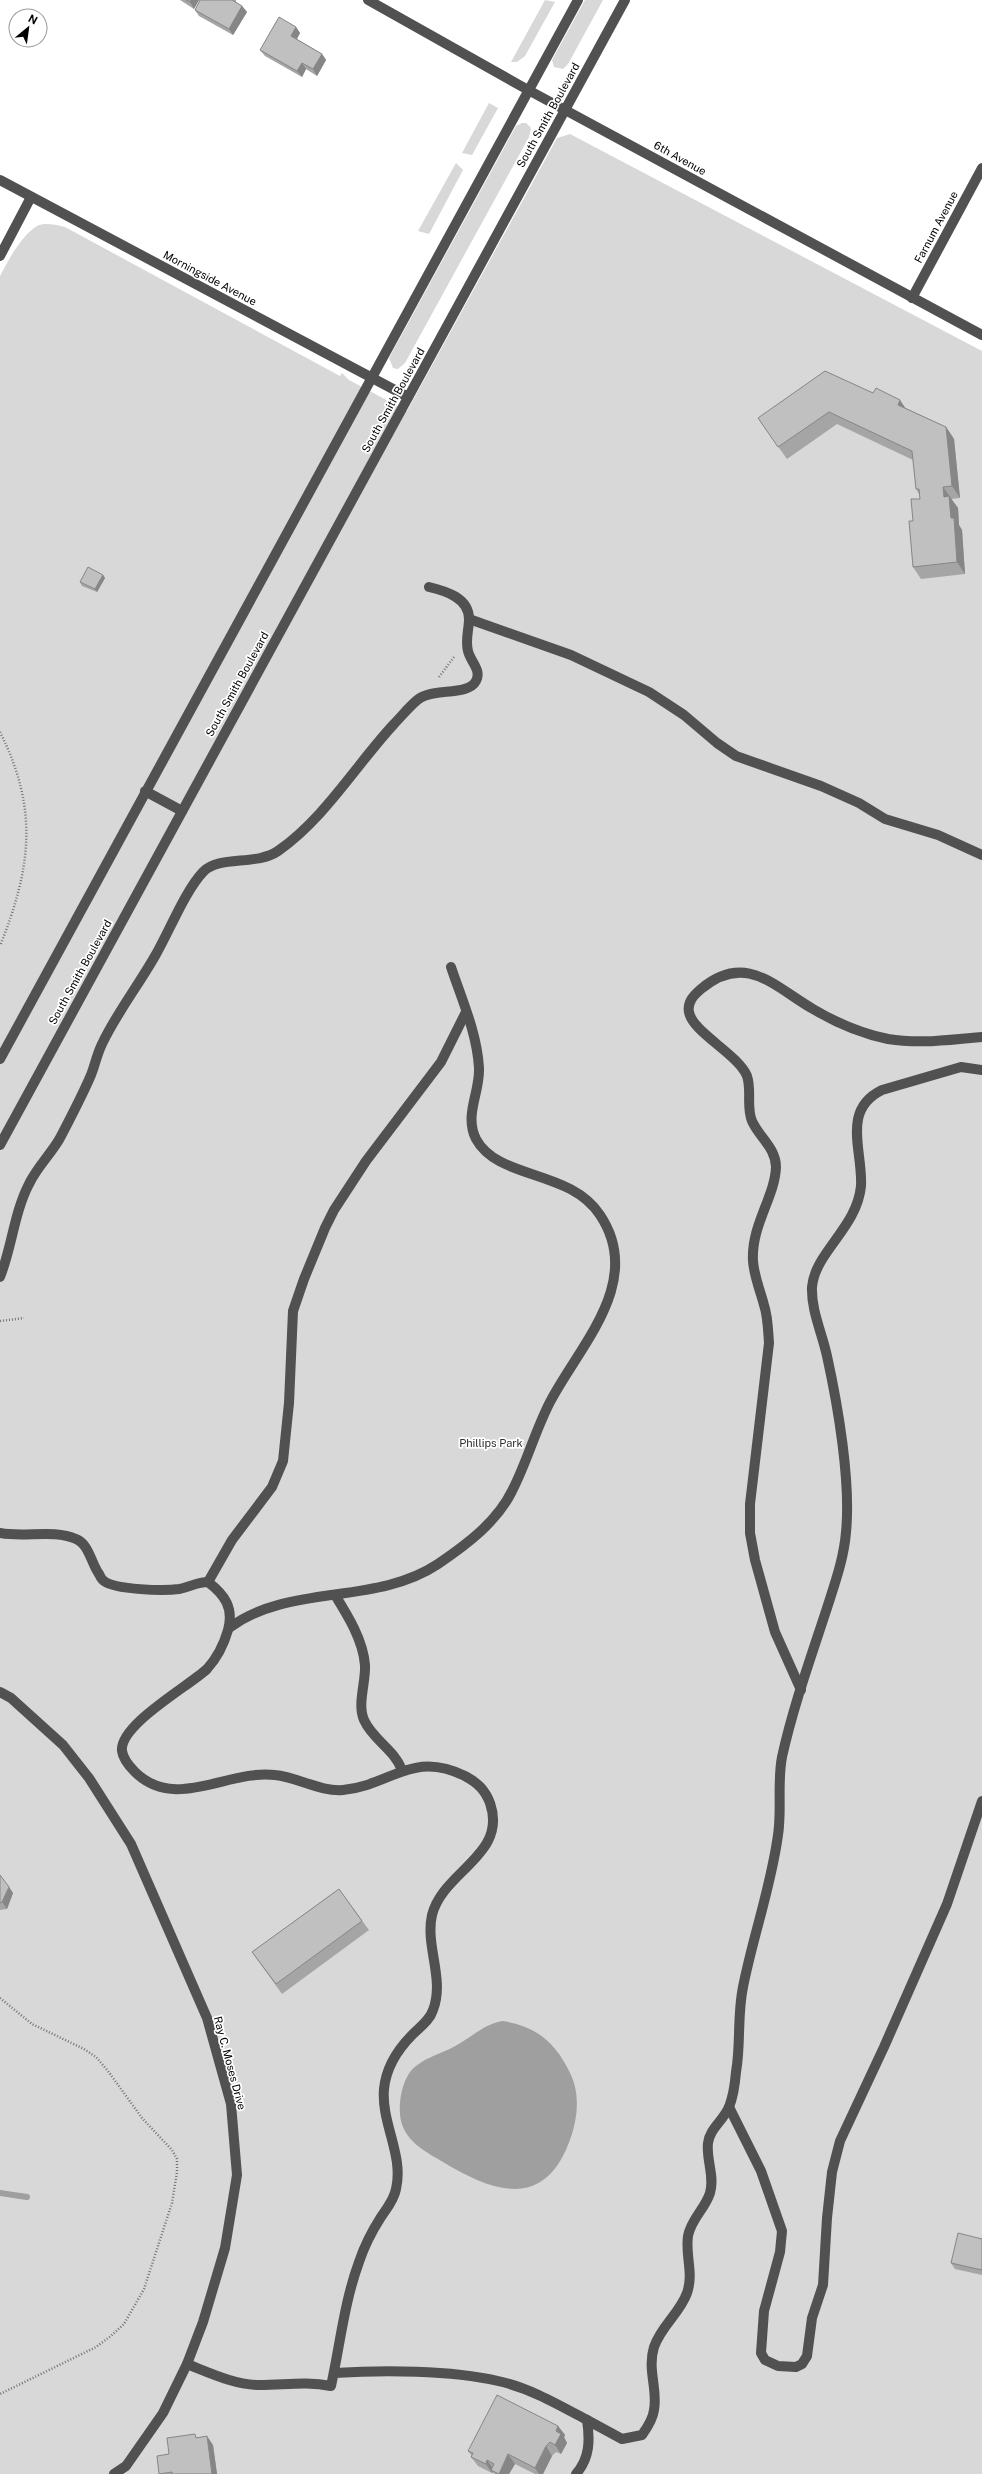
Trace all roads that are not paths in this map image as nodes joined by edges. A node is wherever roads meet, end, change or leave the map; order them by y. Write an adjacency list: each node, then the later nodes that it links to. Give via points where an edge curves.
1 (368, 0): 4 (street, 6th Avenue)
2 (578, 0): 4 (street)
3 (625, 0): 5 (street, South Smith Boulevard)
4 (530, 91): 5 (street, 6th Avenue); 12 (street)
5 (565, 110): 10 (street, 6th Avenue); 13 (street, South Smith Boulevard)
6 (982, 168): 10 (street, Farnum Avenue)
7 (0, 180): 8 (street, Morningside Avenue)
8 (31, 197): 9 (street); 12 (street, Morningside Avenue)
9 (0, 256)
10 (912, 298): 11 (street, 6th Avenue)
11 (982, 335)
12 (372, 378): 13 (street, Morningside Avenue); 16 (street)
13 (408, 397): 17 (street, South Smith Boulevard)
14 (430, 587): 15 (street, via 449,592 460,599 466,606)
15 (469, 620): 18 (street, via 571,655 649,692 684,715 736,756 821,786 885,818 938,835); 25 (street, via 467,646 468,654 478,671 475,684 469,688 420,698 323,808 277,852 264,858 214,865 205,870 197,880 103,1043 91,1075 58,1141 29,1184 20,1206)
16 (145, 791): 17 (street); 22 (street)
17 (182, 811): 24 (street, South Smith Boulevard)
18 (982, 855)
19 (450, 967): 20 (street)
20 (466, 1012): 27 (street, via 441,1062 366,1161 337,1204 325,1228 293,1311 290,1395 283,1461 272,1487 232,1540); 28 (street, via 474,1036 479,1070 471,1119 475,1137 496,1159 562,1183 576,1191 600,1214 614,1254 610,1294 595,1331 574,1360 550,1402 511,1494 484,1529 423,1574 405,1581)
21 (982, 1037): 30 (street, via 946,1040 883,1037 831,1018 796,999 776,983 754,974 743,973 716,979 697,992 689,1005 691,1019 744,1070 750,1088 751,1119 770,1147 776,1166 757,1225 753,1250 756,1279 767,1316 769,1343 749,1520 755,1560 775,1632)
22 (0, 1060)
23 (982, 1070): 30 (street, via 961,1067 882,1090 872,1095 860,1114 856,1141 861,1183 858,1200 850,1220 817,1269 812,1289 812,1303 828,1358 833,1389 845,1472 848,1514 842,1557)
24 (0, 1145)
25 (0, 1277)
26 (0, 1533): 27 (street, via 18,1536 57,1535 78,1540 85,1547 104,1581 116,1586 166,1590 180,1589 196,1582)
27 (208, 1582): 29 (street, via 222,1592 229,1604)
28 (335, 1595): 29 (street, via 271,1606 241,1619); 32 (street, via 362,1650 365,1665 363,1719 376,1737 398,1759)
29 (229, 1628): 32 (street, via 219,1652 209,1666 191,1683 156,1707 123,1741 122,1752 136,1772 159,1787 173,1790 190,1789 260,1774 291,1778 337,1790 364,1786)
30 (801, 1690): 34 (street, via 782,1759 779,1831 769,1886 742,1990 737,2070)
31 (0, 1692): 35 (street, Ray C. Moses Drive, via 63,1745 90,1778 131,1844 207,2018 231,2104 237,2175 225,2248 203,2322)
32 (402, 1770): 36 (street, via 420,1766 444,1767 476,1782 486,1793 492,1809 492,1837 480,1854 450,1882 435,1905 430,1934 437,1982 433,2010 429,2018 401,2048 386,2078 384,2109 396,2157 396,2190 359,2260 349,2293)
33 (982, 1801): 34 (street, via 944,1911 840,2141 832,2172 823,2285 812,2318 807,2356 802,2364 796,2367 778,2366 764,2360 761,2353 764,2311 780,2252 782,2230 761,2171)
34 (729, 2108): 37 (street, via 709,2136 707,2154 712,2184 707,2200 688,2233 691,2270 688,2291 654,2347 651,2375 654,2410 651,2421 642,2436 622,2439)
35 (187, 2364): 36 (street, via 218,2377 259,2385 300,2382 330,2386); 38 (street, Ray C. Moses Drive, via 163,2413 137,2453 126,2466)
36 (334, 2373): 37 (street, via 399,2372 498,2381 549,2400)
37 (587, 2420): 39 (street, via 589,2449)
38 (114, 2474)
39 (576, 2474)

